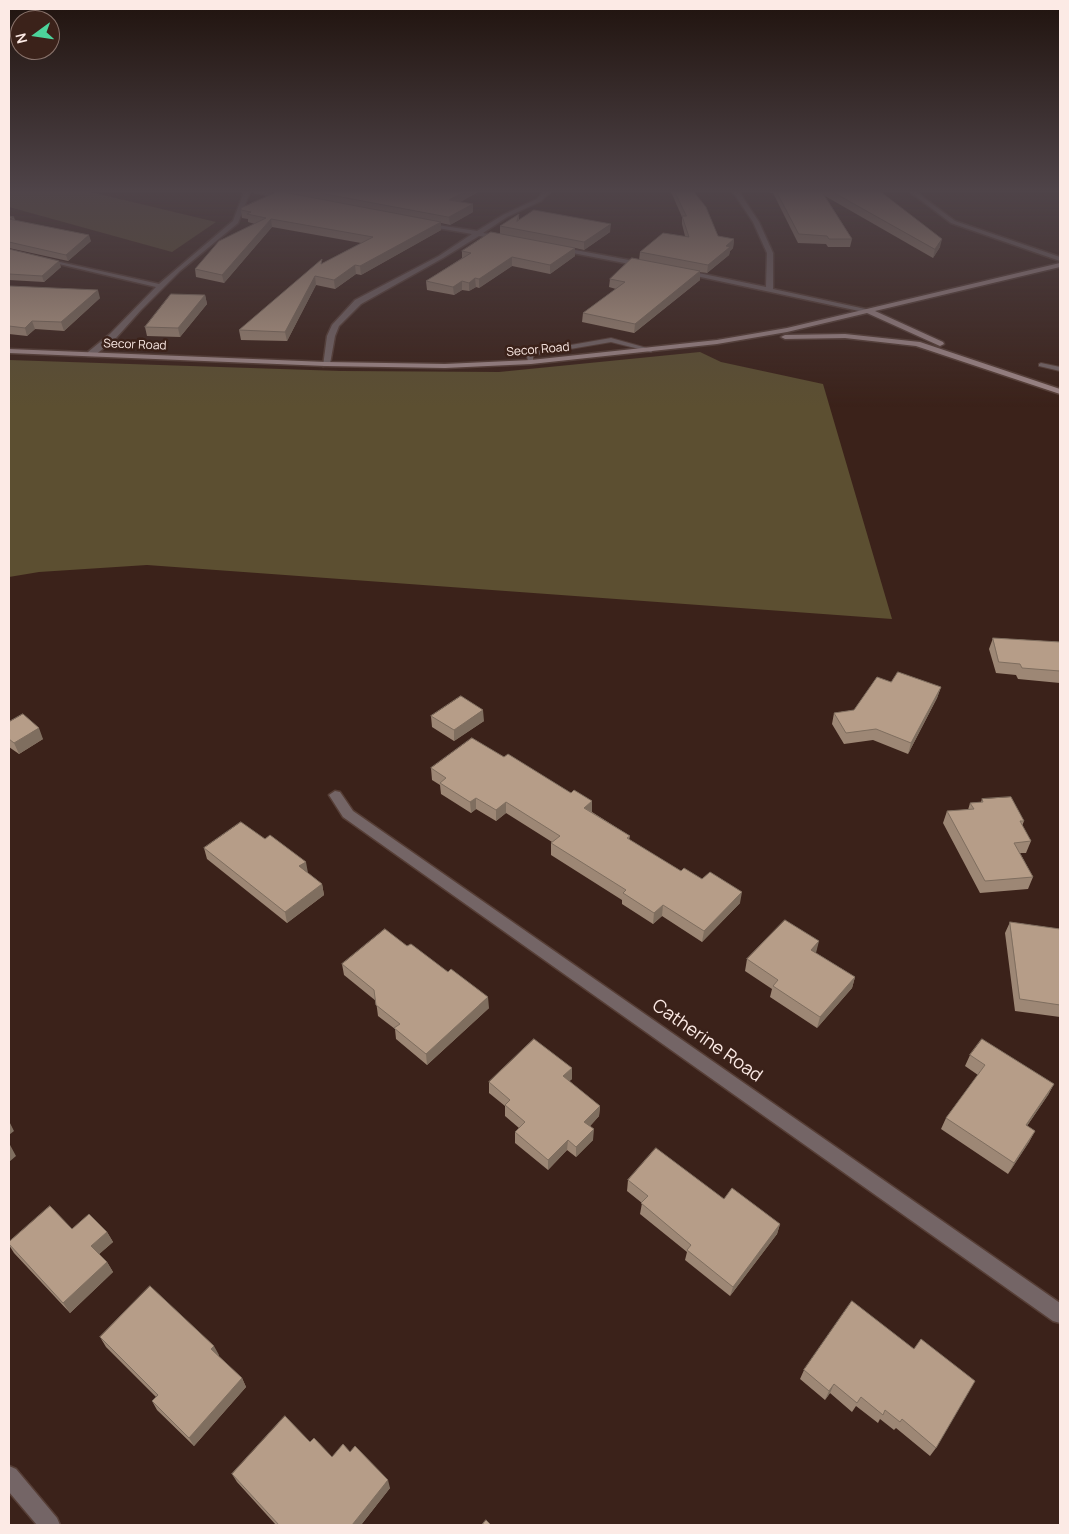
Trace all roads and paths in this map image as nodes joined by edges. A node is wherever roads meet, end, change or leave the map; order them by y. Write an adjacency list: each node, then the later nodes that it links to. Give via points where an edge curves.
1 (62, 264): 9 (street)
2 (187, 264): 9 (street)
3 (427, 264): 17 (street, via 358,302 336,325)
4 (639, 264): 7 (street)
5 (770, 264): 10 (street)
6 (1060, 266): 11 (main road, Secor Road)
7 (658, 267)
8 (677, 271): 10 (street)
9 (160, 286): 15 (street, via 113,336)
10 (769, 289): 11 (street)
11 (870, 312): 12 (main road, Secor Road); 20 (main road)
12 (717, 342): 13 (main road, Secor Road); 20 (main road, via 801,336 880,338 917,344)
13 (651, 350): 16 (main road, Secor Road); 16 (lane, via 627,342 601,340 533,353 530,356)
14 (9, 351): 15 (main road, Secor Road)
15 (91, 354): 17 (main road, Secor Road)
16 (532, 362): 17 (main road, Secor Road, via 445,366)
17 (326, 364)
18 (1041, 365): 19 (lane)
19 (1060, 368)
20 (1025, 380): 21 (main road)
21 (1060, 392)
22 (335, 795): 23 (street, Catherine Road, via 348,814)
23 (1060, 1314)
24 (9, 1476): 25 (street)
25 (50, 1525)

